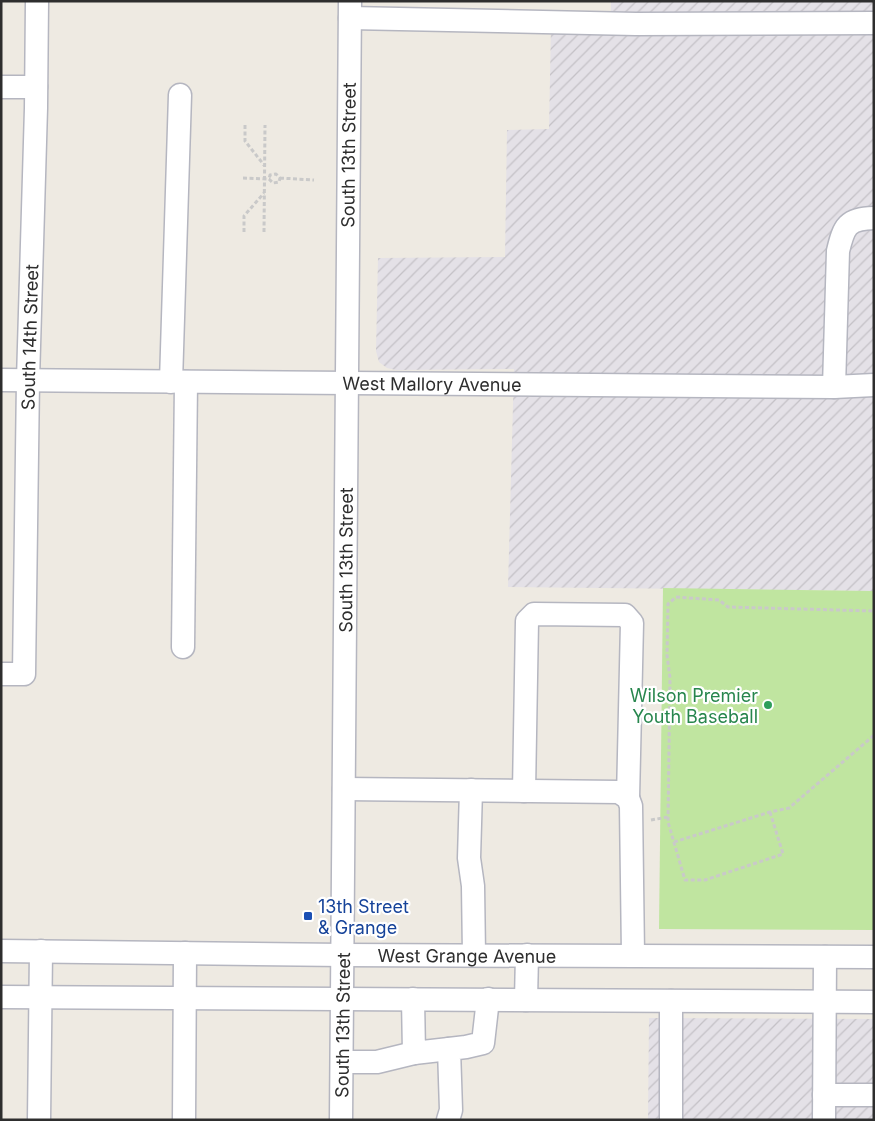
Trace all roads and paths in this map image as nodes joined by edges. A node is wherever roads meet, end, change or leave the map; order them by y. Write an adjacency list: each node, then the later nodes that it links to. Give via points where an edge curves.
1 (37, 1): 5 (street, South 14th Street)
2 (350, 10): 3 (street, via 636,24); 21 (street, South 13th Street)
3 (874, 23)
4 (1, 87): 5 (street)
5 (36, 87): 19 (street, South 14th Street)
6 (180, 95): 20 (street)
7 (245, 125): 9 (path, via 245,141)
8 (265, 125): 9 (path)
9 (265, 166): 12 (path)
10 (243, 178): 12 (path)
11 (280, 178): 12 (path, via 273,173); 12 (path, via 276,184); 13 (path)
12 (267, 179): 14 (path)
13 (314, 180)
14 (264, 193): 16 (path, via 244,216); 17 (path)
15 (874, 218): 23 (street, via 859,218 850,222 842,232 838,251)
16 (244, 232)
17 (264, 232)
18 (1, 380): 19 (street, West Mallory Avenue)
19 (28, 380): 20 (street, West Mallory Avenue); 26 (street, South 14th Street, via 24,674)
20 (178, 382): 21 (street, West Mallory Avenue); 25 (street)
21 (345, 383): 23 (street, West Mallory Avenue); 28 (street, South 13th Street)
22 (869, 386): 23 (street, West Mallory Avenue)
23 (834, 387)
24 (874, 611): 33 (path, via 728,607 719,600 676,597 668,604 668,822)
25 (183, 647)
26 (1, 674)
27 (874, 734): 32 (path, via 789,808)
28 (344, 789): 29 (street); 37 (street, South 13th Street)
29 (470, 790): 30 (street); 38 (street, via 469,858 473,886)
30 (524, 791): 31 (street, via 620,792); 31 (street, via 528,621 534,614 625,616 632,623)
31 (628, 798): 40 (street, via 631,806)
32 (770, 812): 33 (path); 33 (path, via 783,854 705,880 685,880)
33 (674, 842)
34 (1, 951): 35 (street, West Grange Avenue)
35 (42, 951): 36 (street, West Grange Avenue); 44 (street)
36 (185, 953): 37 (street, West Grange Avenue); 45 (street)
37 (344, 955): 38 (street, West Grange Avenue); 46 (street, South 13th Street)
38 (474, 955): 39 (street, West Grange Avenue)
39 (526, 955): 40 (street, West Grange Avenue); 49 (street)
40 (633, 955): 41 (street, West Grange Avenue)
41 (825, 956): 42 (street, West Grange Avenue); 51 (street)
42 (874, 957)
43 (1, 997): 44 (street)
44 (42, 997): 45 (street); 58 (street)
45 (184, 998): 46 (street); 59 (street)
46 (343, 999): 47 (street); 55 (street, South 13th Street)
47 (413, 999): 48 (street); 54 (street)
48 (488, 999): 49 (street); 53 (street, via 483,1043)
49 (526, 1000): 50 (street)
50 (671, 1001): 51 (street); 62 (street)
51 (825, 1002): 52 (street); 56 (street)
52 (874, 1002)
53 (449, 1049): 54 (street); 61 (street, via 451,1110)
54 (414, 1053): 55 (street, via 377,1062)
55 (342, 1062): 60 (street, South 13th Street)
56 (824, 1095): 57 (street); 63 (street)
57 (874, 1095)
58 (38, 1120)
59 (184, 1120)
60 (341, 1120)
61 (448, 1120)
62 (671, 1120)
63 (824, 1120)

